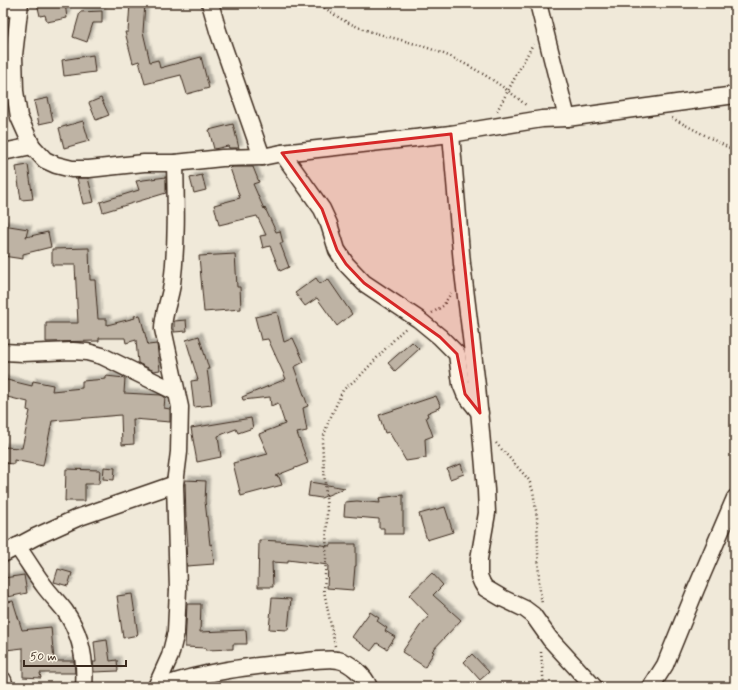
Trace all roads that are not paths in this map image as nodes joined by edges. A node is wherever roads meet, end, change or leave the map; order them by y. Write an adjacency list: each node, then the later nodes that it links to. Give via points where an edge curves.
1 (210, 3): 11 (street)
2 (538, 3): 6 (street)
3 (19, 5): 4 (street); 8 (street, via 14,55 15,91 19,116)
4 (3, 9)
5 (735, 95): 6 (street)
6 (567, 118): 7 (street, via 542,119)
7 (450, 134): 10 (street); 15 (street)
8 (32, 146): 9 (street); 12 (street, via 45,160 72,169)
9 (3, 152)
10 (282, 153): 11 (street); 15 (street, via 322,209 337,250 346,264 364,283 418,319 457,354 464,394)
11 (262, 157): 12 (street)
12 (175, 163): 14 (street, via 176,226 172,285 163,330)
13 (3, 352): 14 (street, via 87,352 102,356)
14 (176, 392): 16 (street, via 180,407 180,424)
15 (480, 420): 27 (street, via 487,513 479,559 479,576 485,588 533,615 550,639)
16 (175, 484): 19 (street, via 77,518); 24 (street, via 178,589 176,632 170,656)
17 (735, 498): 18 (street)
18 (731, 517): 28 (street, via 665,665)
19 (17, 546): 20 (street); 23 (street, via 76,630 83,654)
20 (3, 554)
21 (3, 680): 22 (street)
22 (5, 687)
23 (84, 687)
24 (156, 687)
25 (161, 687): 26 (street, via 215,672 262,665 338,660 360,672)
26 (369, 687)
27 (594, 687)
28 (650, 687)

